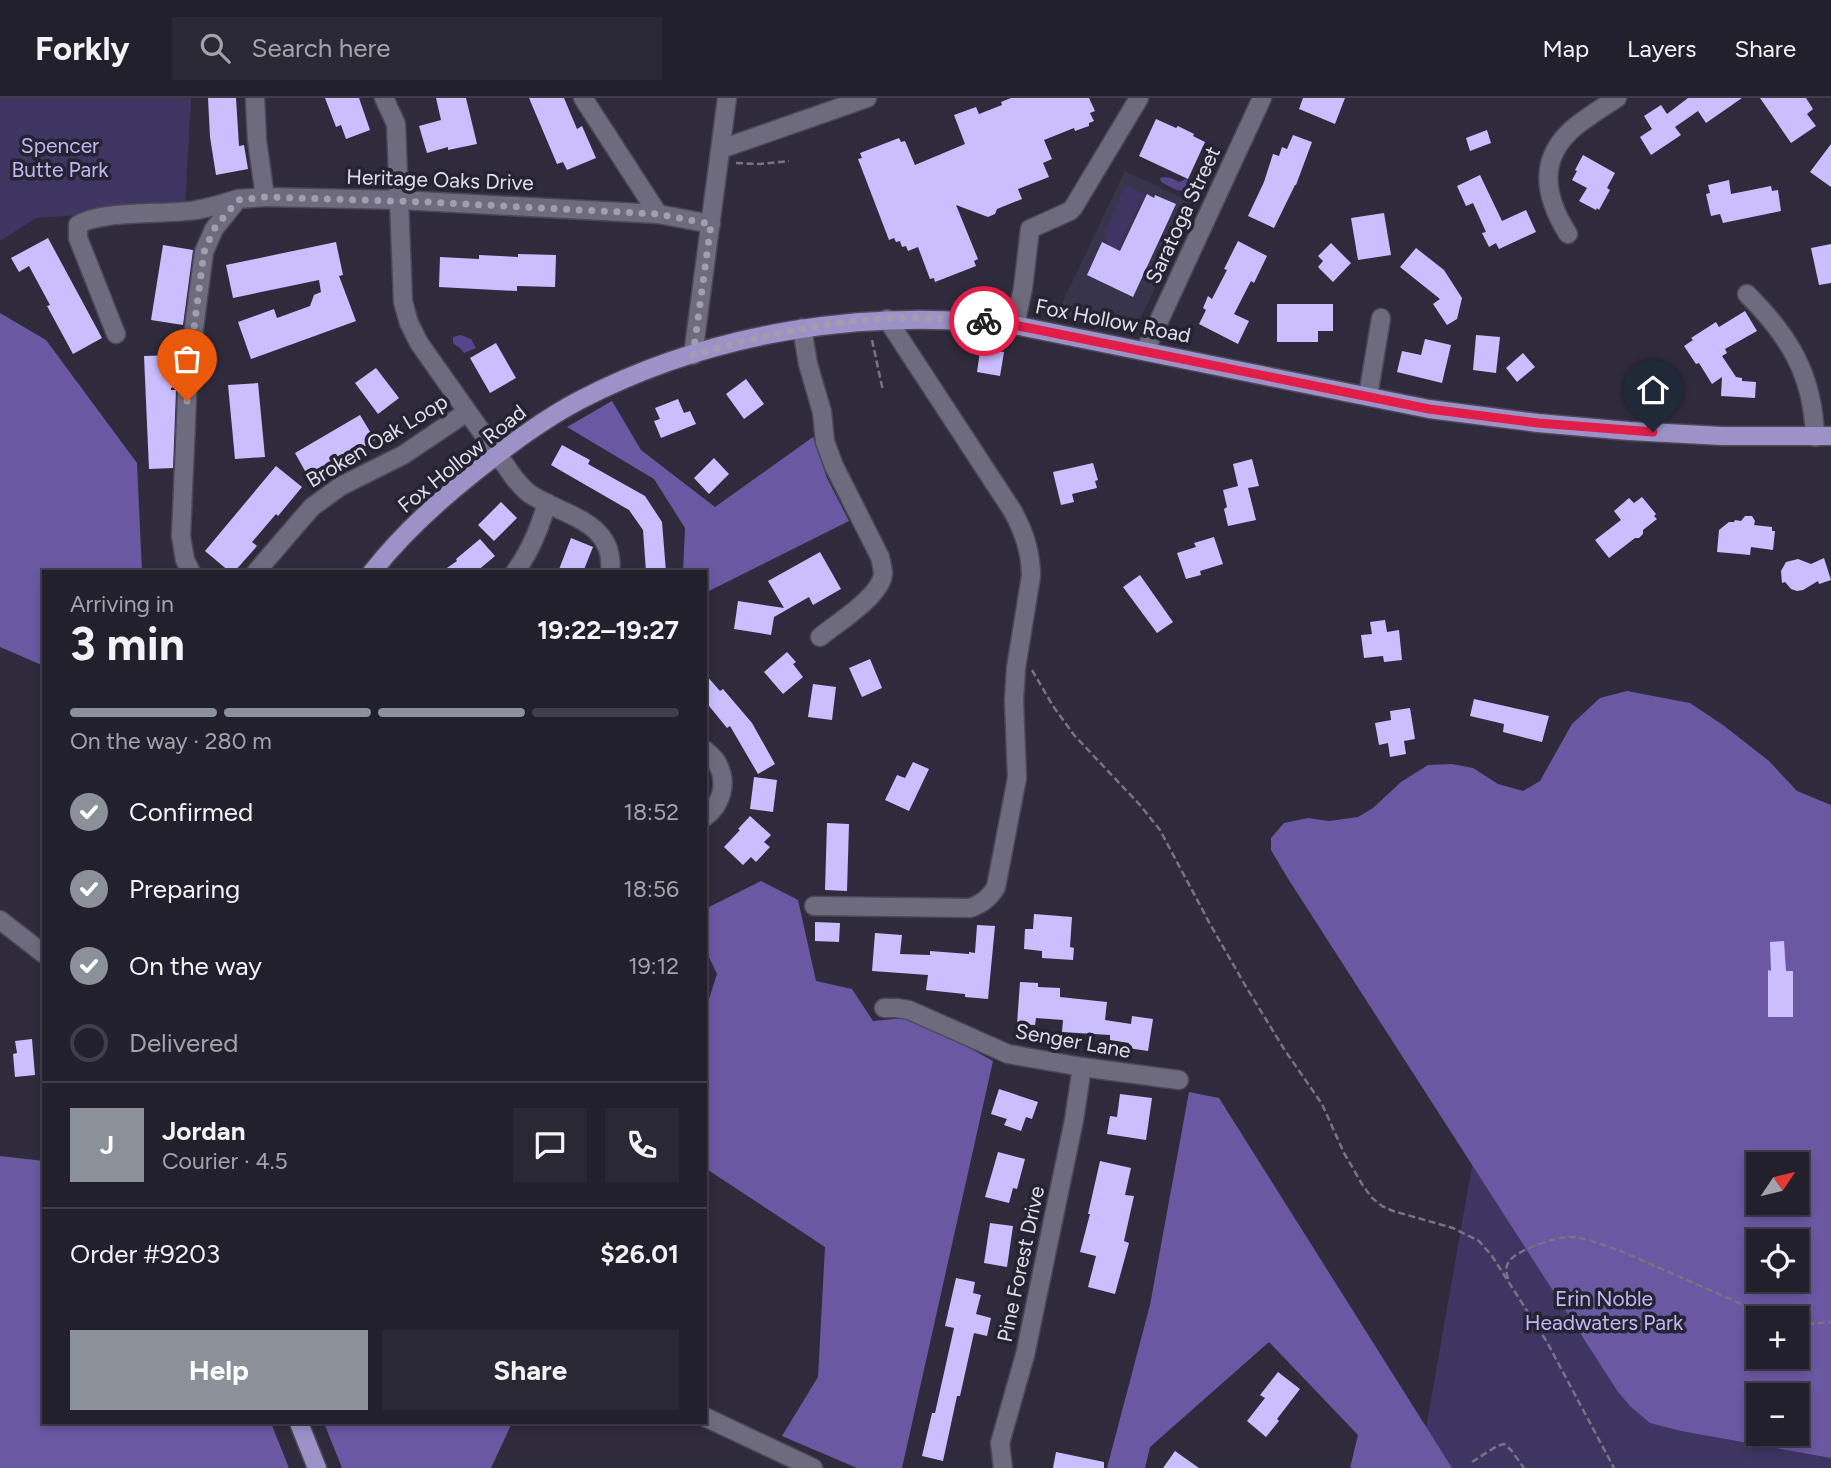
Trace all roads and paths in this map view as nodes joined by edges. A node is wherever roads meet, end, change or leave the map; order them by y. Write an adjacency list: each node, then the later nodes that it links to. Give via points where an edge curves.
1 (255, 98): 11 (street)
2 (384, 98): 13 (street, via 396,124)
3 (583, 98): 14 (street)
4 (727, 98): 9 (street)
5 (867, 98): 9 (street)
6 (1139, 98): 21 (street, via 1073,208 1030,229)
7 (1262, 98): 24 (street, Saratoga Street)
8 (1617, 98): 16 (street, via 1567,134 1550,165 1549,197)
9 (720, 155): 10 (path, via 760,164); 15 (street)
10 (789, 161)
11 (265, 197): 12 (street); 13 (street, Heritage Oaks Drive)
12 (238, 200): 23 (street, via 196,210 107,216 78,225 78,238); 32 (street, via 214,229 204,252 188,374 181,536)
13 (400, 200): 14 (street, Heritage Oaks Drive); 28 (street, via 403,302 409,323)
14 (658, 214): 15 (street, Heritage Oaks Drive)
15 (711, 224): 25 (street)
16 (1568, 234)
17 (1747, 294): 29 (street, via 1779,328 1799,363)
18 (1381, 318): 27 (street)
19 (887, 319): 20 (main road, Fox Hollow Road); 21 (main road, Fox Hollow Road); 38 (street, via 1020,524 1031,562)
20 (863, 321): 22 (main road, Fox Hollow Road); 26 (path, via 874,344)
21 (1014, 325): 24 (main road, Fox Hollow Road)
22 (802, 328): 25 (main road, Fox Hollow Road); 37 (street, via 825,442 880,557 883,574 868,599)
23 (116, 334)
24 (1145, 351): 27 (main road, Fox Hollow Road)
25 (693, 355): 30 (main road, Fox Hollow Road, via 614,383)
26 (883, 391)
27 (1368, 396): 29 (main road, Fox Hollow Road, via 1429,409 1629,431)
28 (467, 412): 30 (street); 33 (street, Broken Oak Loop, via 312,507)
29 (1823, 436)
30 (498, 454): 31 (street, via 529,494); 34 (main road, Fox Hollow Road, via 416,522)
31 (547, 503): 35 (street); 36 (street, via 591,525 610,552)
32 (190, 570)
33 (258, 570)
34 (374, 570)
35 (516, 570)
36 (610, 570)
37 (820, 637)
38 (1020, 649): 41 (street, via 1014,700 1017,778 992,895 970,908); 47 (path, via 1074,735 1160,830 1284,1049 1318,1096 1371,1197 1393,1211 1443,1224 1479,1241)
39 (707, 752): 40 (street, via 717,762 723,788)
40 (707, 815)
41 (814, 906)
42 (0, 920): 43 (street)
43 (42, 952)
44 (884, 1008): 45 (street, Senger Lane, via 909,1010 1008,1054)
45 (1082, 1067): 46 (street, Senger Lane); 56 (street, Pine Forest Drive, via 1025,1355 1000,1443)
46 (1180, 1080)
47 (1508, 1283): 48 (path, via 1511,1258 1544,1241 1569,1237 1620,1251); 58 (path, via 1547,1342)
48 (1746, 1306)
49 (1809, 1322): 50 (path)
50 (1831, 1322)
51 (707, 1418): 55 (street)
52 (299, 1424): 54 (main road)
53 (1472, 1462): 57 (path, via 1504,1444)
54 (317, 1468)
55 (813, 1468)
56 (1003, 1468)
57 (1524, 1468)
58 (1614, 1468)

